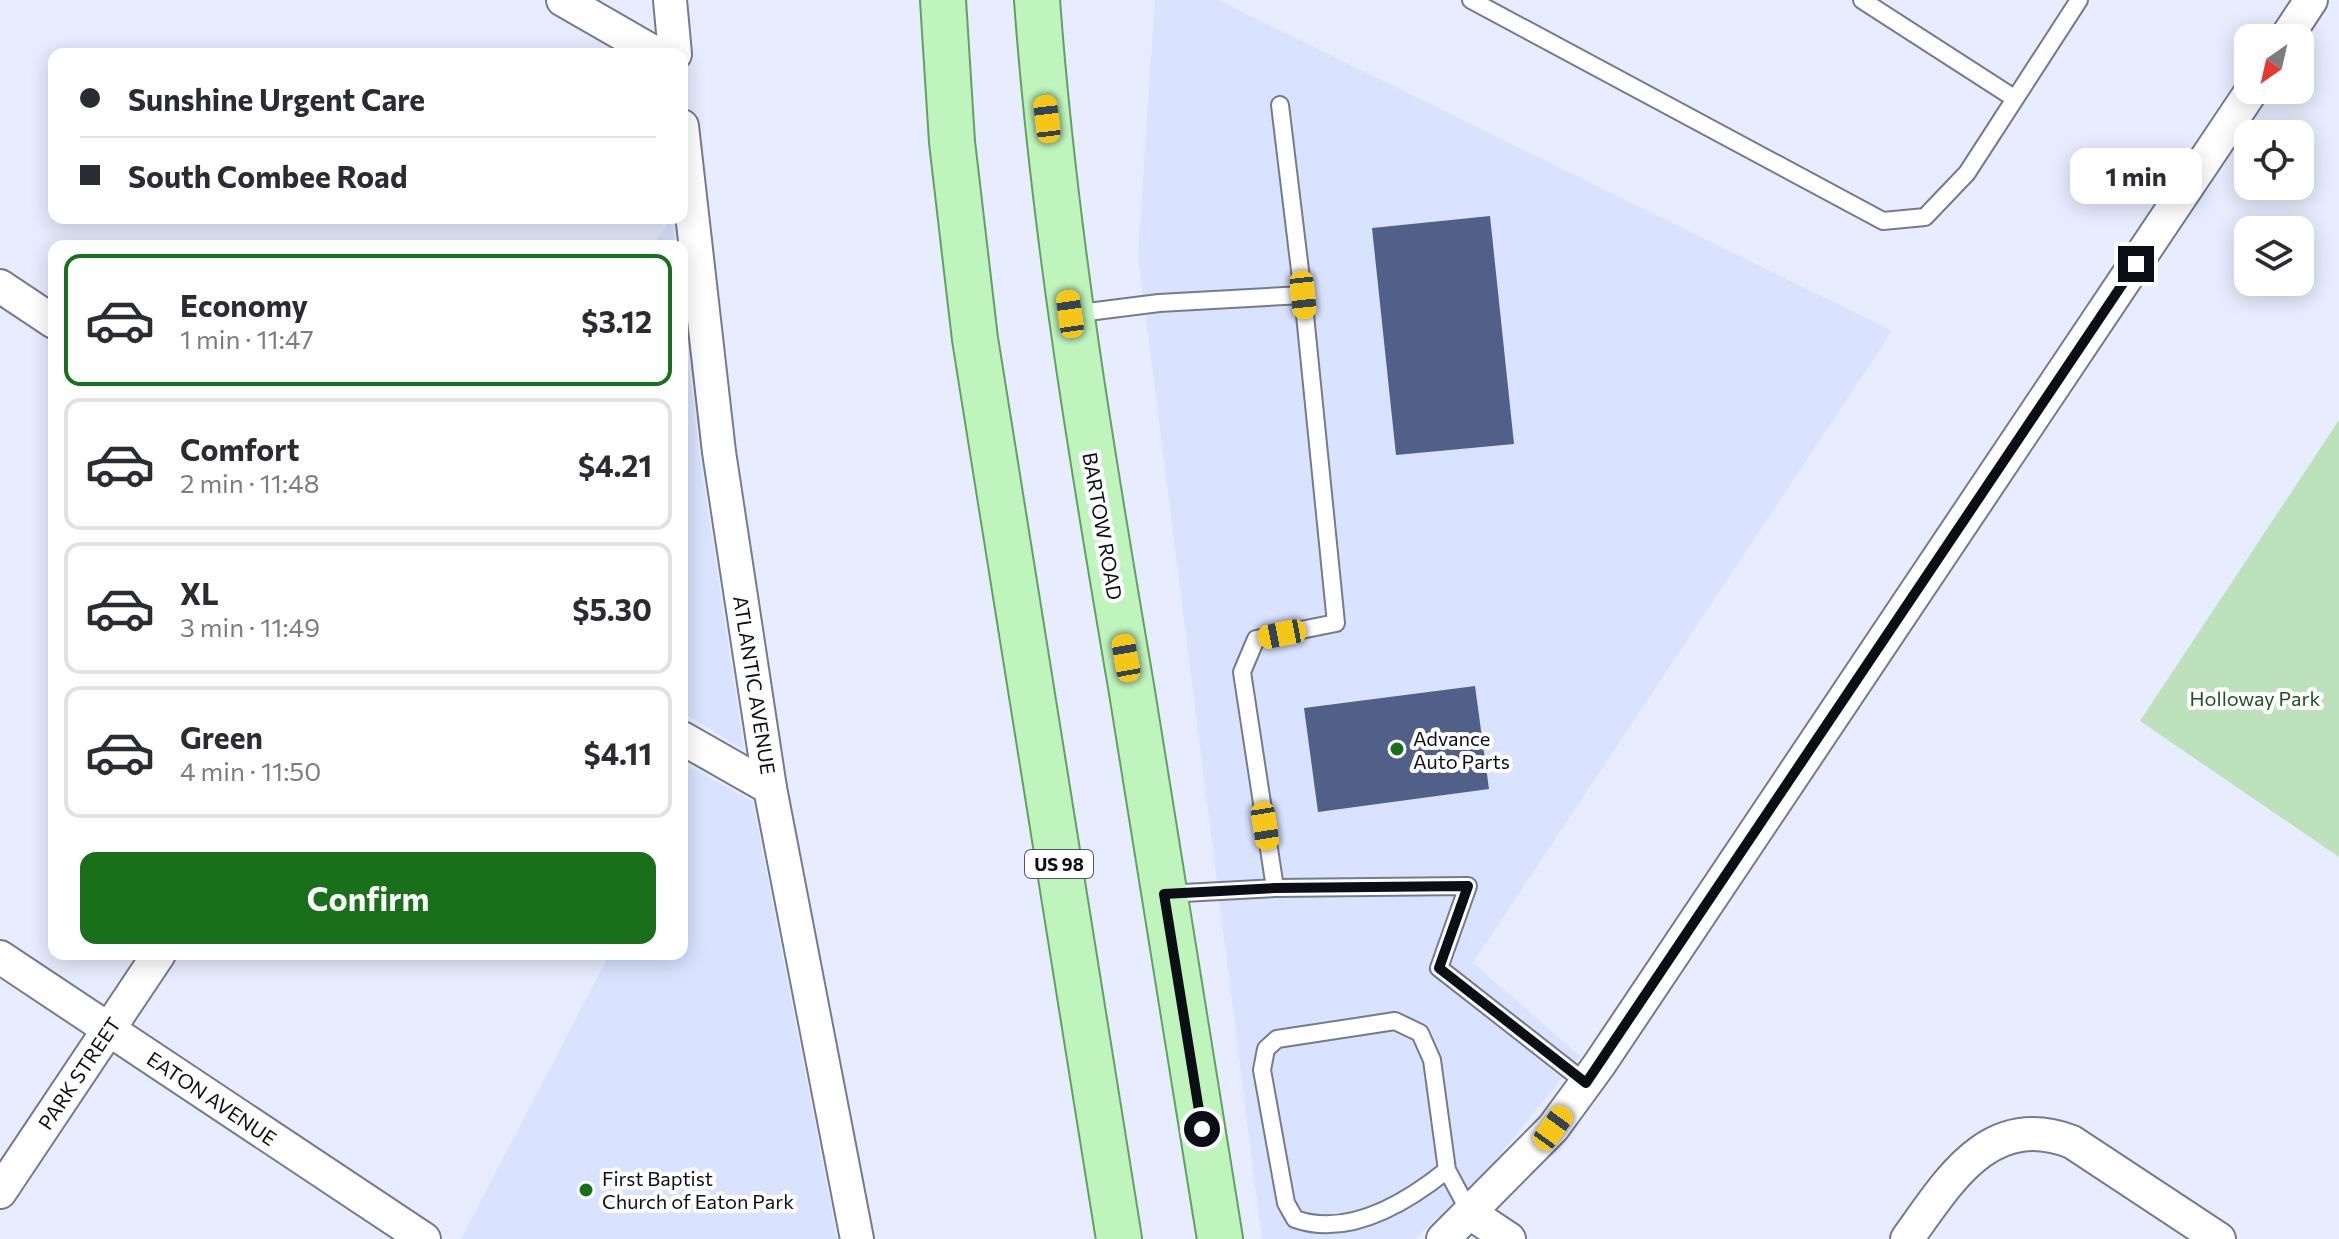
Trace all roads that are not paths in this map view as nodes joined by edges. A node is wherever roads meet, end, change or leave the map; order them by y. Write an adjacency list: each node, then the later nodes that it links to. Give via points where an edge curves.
1 (563, 0): 10 (street)
2 (670, 0): 11 (street)
3 (943, 0): 33 (main road, US 98, via 952,142 975,339)
4 (1037, 0): 18 (main road, BARTOW ROAD)
5 (1471, 0): 12 (lane, via 1883,221 1925,217 1967,173)
6 (1862, 0): 12 (lane)
7 (2079, 0): 12 (lane)
8 (2311, 0): 9 (street)
9 (2295, 24)
10 (647, 48)
11 (674, 48)
12 (2014, 98)
13 (2243, 104): 27 (street)
14 (1280, 105): 17 (lane)
15 (688, 179): 21 (street, ATLANTIC AVENUE, via 719,452)
16 (0, 286): 19 (street)
17 (1303, 295): 18 (lane); 22 (lane, via 1336,623 1256,639 1242,672)
18 (1070, 314): 23 (main road, BARTOW ROAD)
19 (48, 318)
20 (688, 741): 21 (street)
21 (770, 788): 32 (street, ATLANTIC AVENUE)
22 (1275, 888): 23 (lane); 27 (lane, via 1468,886 1439,968)
23 (1164, 894): 34 (main road, BARTOW ROAD)
24 (0, 957): 26 (street, EATON AVENUE)
25 (155, 960): 26 (street, PARK STREET)
26 (108, 1029): 29 (street, PARK STREET); 31 (street, EATON AVENUE)
27 (1586, 1083): 30 (street, via 1553,1128)
28 (1447, 1170): 28 (lane, via 1432,1060 1420,1033 1395,1021 1277,1039 1266,1049 1262,1070 1286,1203 1295,1219 1315,1226 1370,1217 1417,1194); 30 (lane)
29 (0, 1192)
30 (1470, 1213): 35 (street); 36 (street)
31 (424, 1239)
32 (857, 1239)
33 (1119, 1239)
34 (1220, 1239)
35 (1443, 1239)
36 (1509, 1239)
37 (1907, 1239): 38 (street, via 1974,1154 2007,1137 2050,1133 2072,1142)
38 (2219, 1239)

